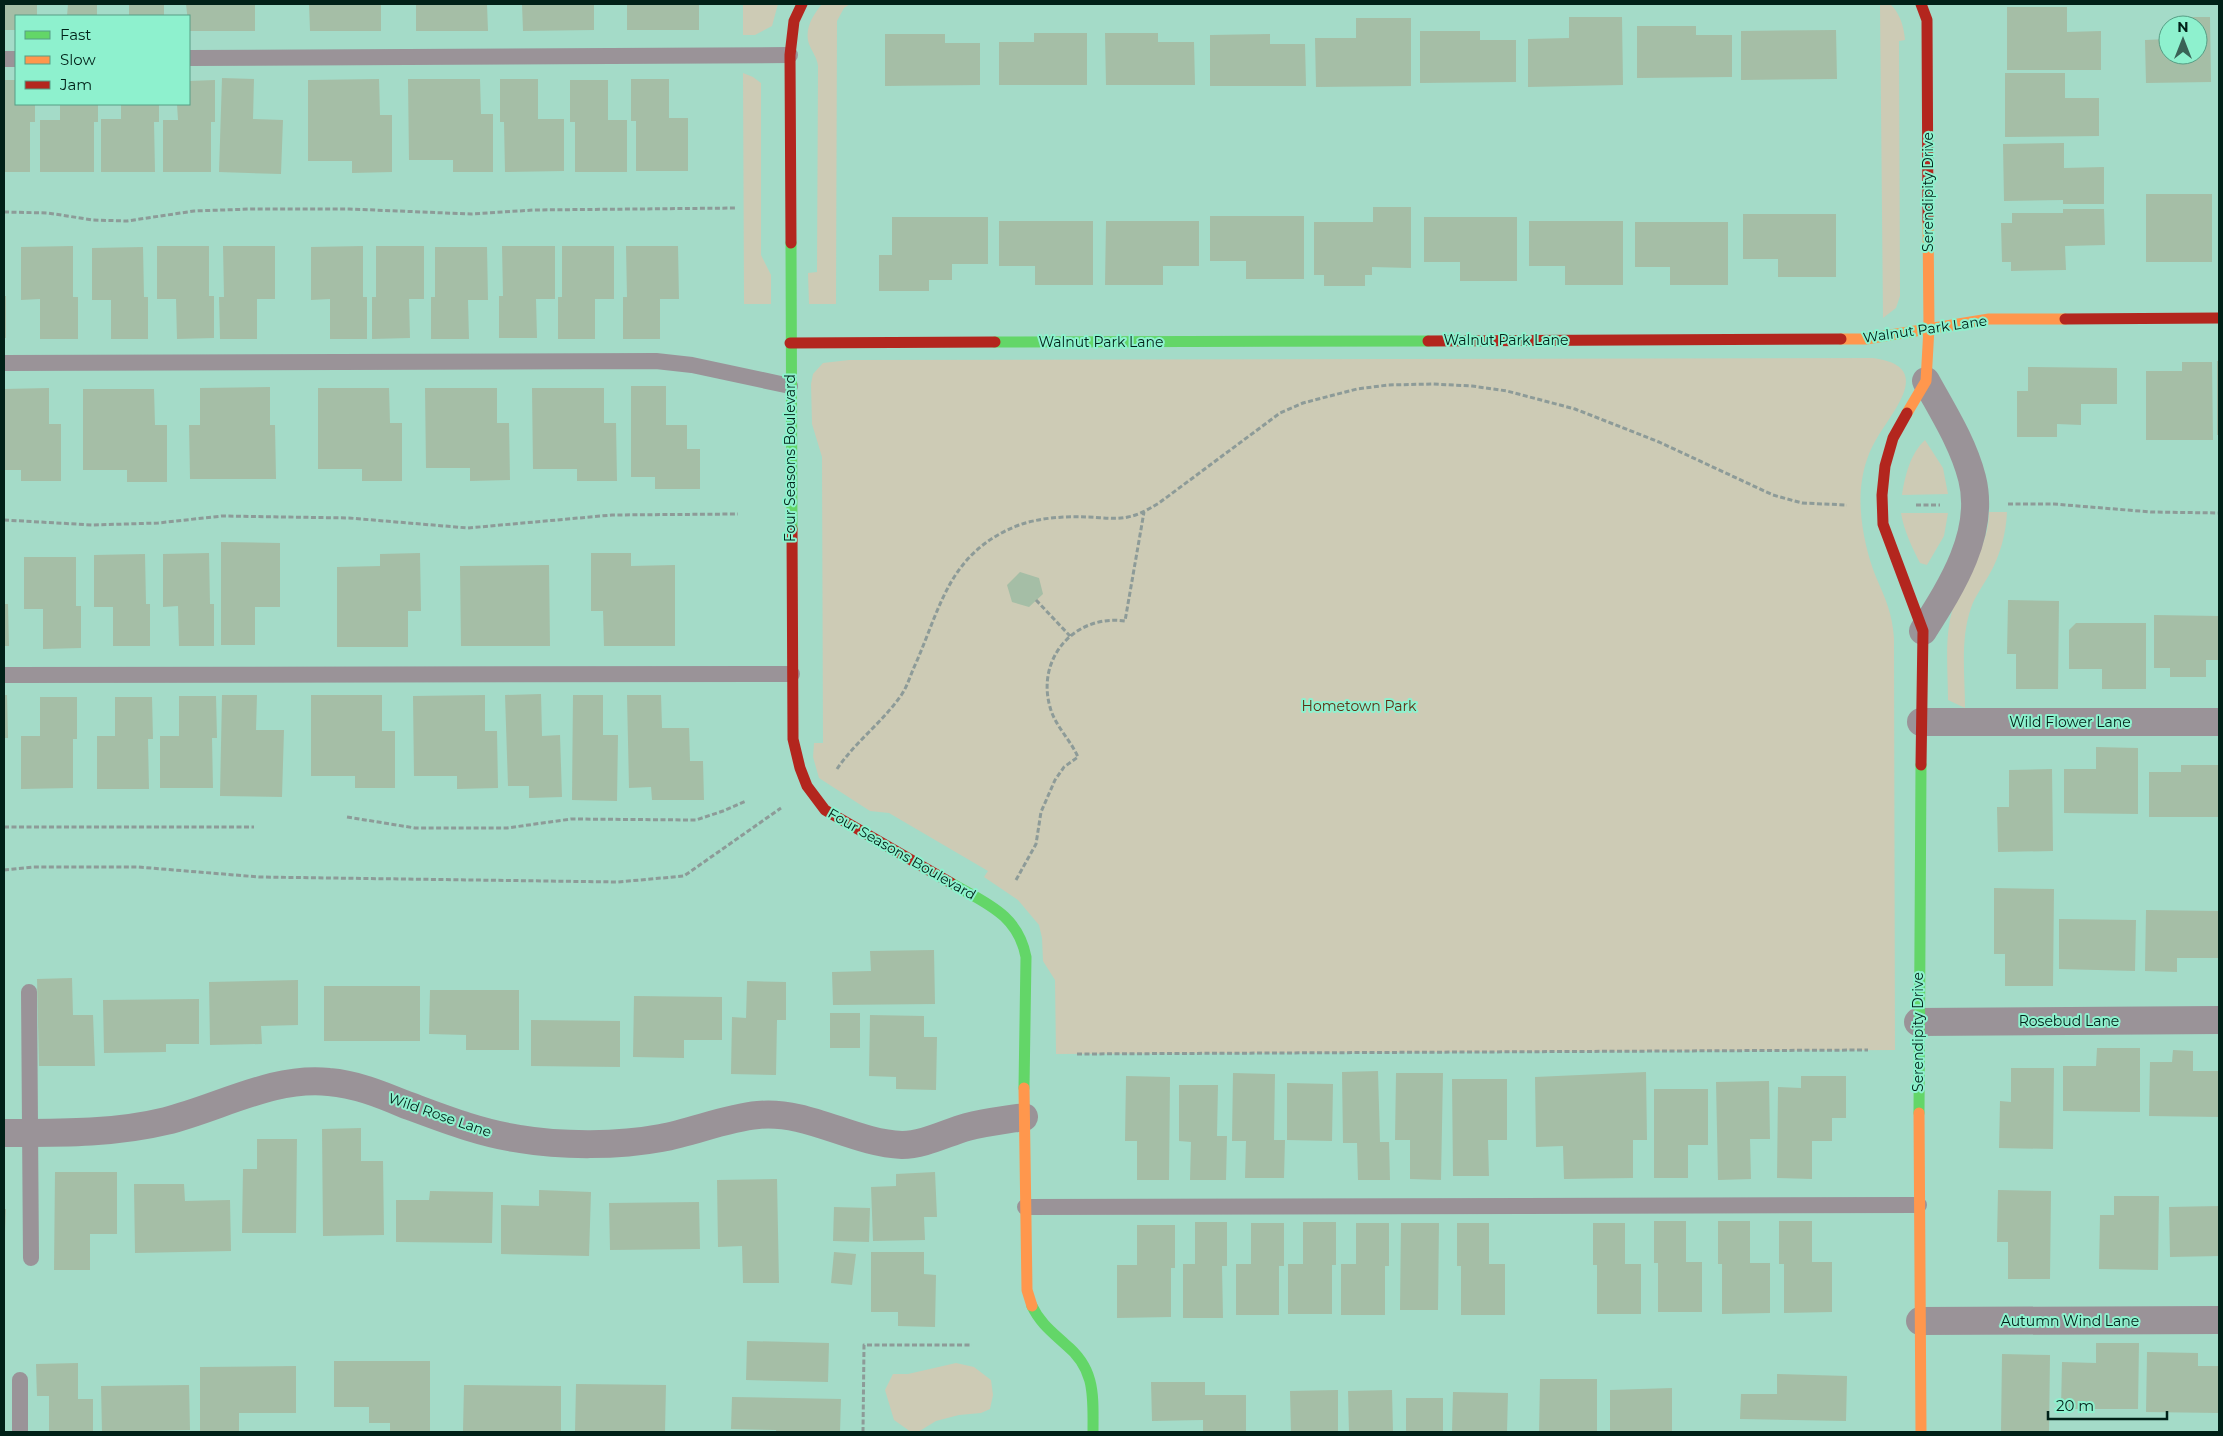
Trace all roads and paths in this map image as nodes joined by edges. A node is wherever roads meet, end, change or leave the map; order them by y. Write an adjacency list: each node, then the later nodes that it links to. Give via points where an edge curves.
1 (802, 4): 3 (street, Four Seasons Boulevard, via 794,21)
2 (1921, 4): 8 (street, Serendipity Drive, via 1927,20)
3 (790, 55): 4 (lane); 9 (street, Four Seasons Boulevard)
4 (190, 58)
5 (737, 208): 6 (path, via 534,210 471,214 349,209 194,211 127,221)
6 (4, 212)
7 (2219, 318): 8 (street, Walnut Park Lane, via 1989,319)
8 (1929, 328): 9 (street, Walnut Park Lane, via 1866,339); 11 (street, Serendipity Drive)
9 (790, 344): 12 (street, Four Seasons Boulevard)
10 (4, 363): 12 (lane, via 656,361 692,365)
11 (1926, 381): 13 (street, via 1963,453 1972,479); 14 (street, Serendipity Drive, via 1893,438 1885,466)
12 (790, 386): 22 (street, Four Seasons Boulevard)
13 (1974, 504): 14 (path); 16 (path, via 2054,504 2151,512); 20 (street, via 1972,531 1961,566)
14 (1882, 505): 15 (path, via 1828,505 1773,495 1651,439 1575,409 1506,391 1432,384 1357,389 1295,406 1280,413); 20 (street, Serendipity Drive, via 1883,524)
15 (1144, 512): 21 (path, via 1125,621 1115,619 1095,623); 27 (path, via 1129,517 1083,516 1038,520 995,536 973,553 956,571 944,594 902,693 875,728 842,761)
16 (2219, 513)
17 (738, 514): 18 (path, via 612,515 468,528 329,518 222,516 158,523 93,525)
18 (4, 520)
19 (1036, 600): 21 (path)
20 (1923, 631): 24 (street, Serendipity Drive)
21 (1070, 636): 32 (path, via 1050,664 1047,686 1054,718 1078,757 1064,767 1055,780 1041,812 1036,844)
22 (792, 674): 23 (lane); 27 (street, Four Seasons Boulevard, via 793,739 801,776)
23 (4, 675)
24 (1921, 722): 25 (street, Wild Flower Lane); 35 (street, Serendipity Drive)
25 (2219, 722)
26 (746, 801): 28 (path, via 696,820 571,819 507,828 415,828)
27 (816, 802): 31 (path, via 788,803 684,876 627,881 259,877 138,867); 32 (street, Four Seasons Boulevard)
28 (347, 817)
29 (4, 827): 30 (path)
30 (254, 827)
31 (4, 870)
32 (996, 909): 38 (street, Four Seasons Boulevard, via 1018,930 1026,957)
33 (29, 992): 40 (lane)
34 (2219, 1020): 35 (street, Rosebud Lane)
35 (1918, 1022): 41 (street, Serendipity Drive)
36 (1868, 1050): 37 (path)
37 (1077, 1054)
38 (1024, 1117): 40 (street, Wild Rose Lane, via 972,1126 924,1142 903,1145 881,1142 793,1117 761,1114 662,1138 557,1144 480,1132 362,1088 327,1081 294,1083 261,1091 166,1121 82,1133); 42 (street, Four Seasons Boulevard)
39 (4, 1133): 40 (street, Wild Rose Lane)
40 (31, 1133): 43 (lane)
41 (1919, 1205): 42 (lane); 45 (street, Serendipity Drive)
42 (1026, 1207): 50 (street, Four Seasons Boulevard, via 1027,1290 1032,1307 1041,1322 1086,1366 1093,1387)
43 (31, 1258)
44 (2219, 1320): 45 (street, Autumn Wind Lane)
45 (1920, 1321): 51 (street, Serendipity Drive)
46 (972, 1345): 49 (path, via 864,1345)
47 (20, 1380): 48 (lane)
48 (20, 1432)
49 (863, 1432)
50 (1093, 1432)
51 (1921, 1432)

